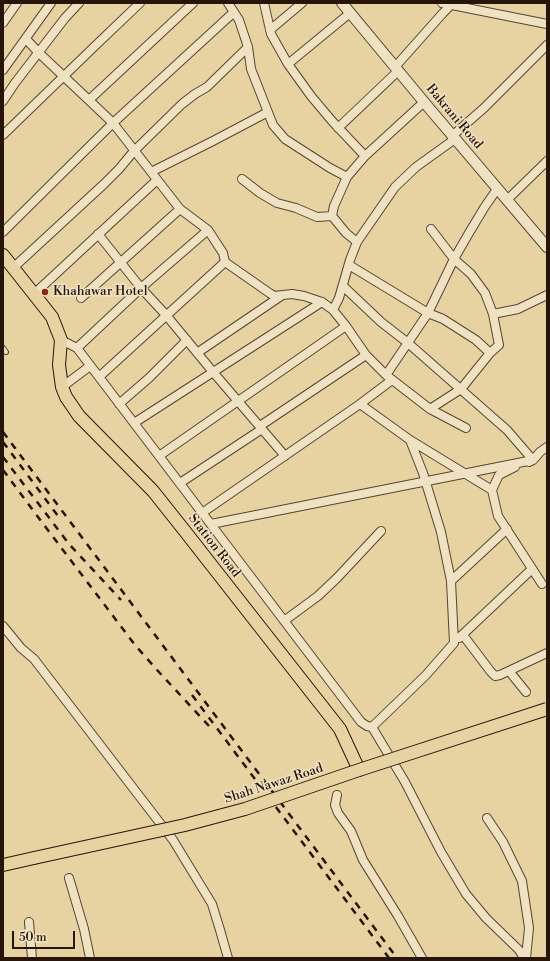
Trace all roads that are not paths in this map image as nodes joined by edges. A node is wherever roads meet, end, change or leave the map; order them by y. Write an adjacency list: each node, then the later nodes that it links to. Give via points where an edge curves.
1 (17, 3): 13 (street)
2 (51, 3): 16 (street)
3 (79, 3): 19 (street)
4 (140, 3): 23 (street)
5 (193, 3): 24 (street)
6 (228, 3): 11 (street)
7 (264, 3): 15 (street)
8 (302, 3): 15 (street)
9 (342, 3): 12 (street, Bakrani Road)
10 (446, 4): 14 (street); 21 (street, via 448,8)
11 (234, 12): 18 (street); 28 (street)
12 (350, 13): 20 (street); 21 (street, Bakrani Road)
13 (3, 23)
14 (547, 24)
15 (270, 30): 20 (street)
16 (26, 39): 19 (street); 22 (street)
17 (547, 45): 31 (street)
18 (248, 47): 27 (street, via 251,69); 32 (street, via 207,87 182,104)
19 (38, 52): 23 (street); 25 (street)
20 (288, 64): 29 (street)
21 (396, 69): 26 (street, Bakrani Road); 29 (street)
22 (3, 70)
23 (64, 76): 24 (street); 30 (street)
24 (89, 100): 28 (street)
25 (3, 101)
26 (424, 102): 31 (street, Bakrani Road); 33 (street)
27 (268, 112): 35 (street); 36 (street, via 273,125 285,139)
28 (113, 123): 32 (street); 45 (street)
29 (338, 128): 33 (street)
30 (3, 135)
31 (454, 137): 39 (street, Bakrani Road); 47 (street, via 394,188)
32 (134, 151): 35 (street); 54 (street, via 98,189)
33 (365, 156): 36 (street)
34 (547, 161): 40 (street)
35 (151, 172): 38 (street)
36 (347, 177): 42 (street)
37 (242, 179): 42 (street, via 277,203 317,217)
38 (157, 180): 41 (street); 46 (street)
39 (497, 189): 40 (street, Bakrani Road); 50 (street)
40 (507, 200): 48 (street, Bakrani Road)
41 (180, 209): 44 (street); 51 (street)
42 (332, 216): 47 (street)
43 (431, 229): 50 (street)
44 (208, 230): 52 (street, via 223,253); 56 (street)
45 (3, 232)
46 (98, 234): 51 (street); 57 (street)
47 (357, 242): 53 (street)
48 (547, 247)
49 (3, 255): 54 (main road, Station Road)
50 (454, 259): 63 (street); 64 (street, via 472,274)
51 (120, 262): 56 (street); 60 (street)
52 (225, 262): 59 (street, via 274,296); 65 (street)
53 (348, 265): 55 (street); 63 (street)
54 (8, 266): 57 (main road, Station Road); 67 (main road, Station Road)
55 (342, 286): 62 (street); 69 (street)
56 (141, 288): 65 (street); 71 (street)
57 (34, 294): 67 (main road, Station Road, via 52,317)
58 (547, 295): 64 (street, via 518,309)
59 (281, 296): 61 (street, via 292,294); 73 (street)
60 (81, 298)
61 (322, 302): 62 (street); 77 (street)
62 (333, 310): 66 (street)
63 (428, 313): 69 (street); 74 (street, via 443,319 476,340)
64 (493, 314): 74 (street, via 499,345)
65 (166, 315): 68 (street); 78 (street)
66 (346, 326): 75 (street); 82 (street)
67 (61, 340): 71 (street); 80 (main road, Station Road, via 59,365)
68 (187, 340): 73 (street); 83 (street)
69 (408, 343): 79 (street); 81 (street)
70 (3, 348): 72 (lane)
71 (77, 348): 76 (street)
72 (6, 352)
73 (197, 353): 77 (street)
74 (490, 353): 81 (street)
75 (366, 355): 79 (street); 87 (street)
76 (90, 366): 78 (street); 80 (street)
77 (213, 372): 82 (street); 86 (street)
78 (98, 377): 83 (street)
79 (389, 378): 84 (street); 85 (street)
80 (62, 387): 114 (main road, Station Road, via 79,416 153,491 340,729)
81 (461, 389): 85 (street); 93 (street, via 507,430)
82 (238, 401): 87 (street); 91 (street)
83 (119, 404): 86 (street)
84 (360, 404): 89 (street); 92 (street)
85 (430, 409): 88 (street)
86 (134, 423): 91 (street)
87 (261, 428): 92 (street); 96 (street)
88 (466, 428)
89 (410, 440): 94 (street); 95 (street)
90 (547, 447): 93 (street)
91 (159, 456): 96 (street)
92 (285, 456): 98 (street)
93 (533, 460): 94 (street); 97 (street, via 499,475)
94 (465, 474): 95 (street); 97 (street)
95 (426, 482): 99 (street); 103 (street, via 441,532)
96 (180, 483): 98 (street)
97 (492, 490): 100 (street, via 498,516)
98 (202, 513): 99 (street)
99 (211, 524): 105 (street)
100 (507, 530): 102 (street); 103 (street)
101 (381, 531): 105 (street, via 318,596)
102 (532, 569): 104 (street); 107 (street)
103 (451, 581): 108 (street)
104 (542, 584)
105 (284, 621): 113 (street, via 361,722)
106 (3, 626): 122 (street, via 34,659 173,840 212,904)
107 (463, 635): 108 (street); 110 (street, via 495,676)
108 (454, 643): 113 (street, via 426,675)
109 (547, 653): 110 (street)
110 (509, 671): 111 (street)
111 (526, 692)
112 (547, 708): 114 (main road, Shah Nawaz Road, bridge)
113 (372, 727): 124 (street, via 406,782 441,852 466,894)
114 (359, 770): 117 (main road, Shah Nawaz Road, bridge, via 245,809 185,825)
115 (337, 795): 123 (street, via 335,805 338,813 351,831 363,860)
116 (487, 818): 124 (street, via 503,842 522,881 529,928)
117 (3, 864)
118 (70, 878): 121 (street)
119 (29, 922): 120 (street)
120 (32, 958)
121 (90, 958)
122 (228, 958)
123 (422, 958)
124 (525, 958)

